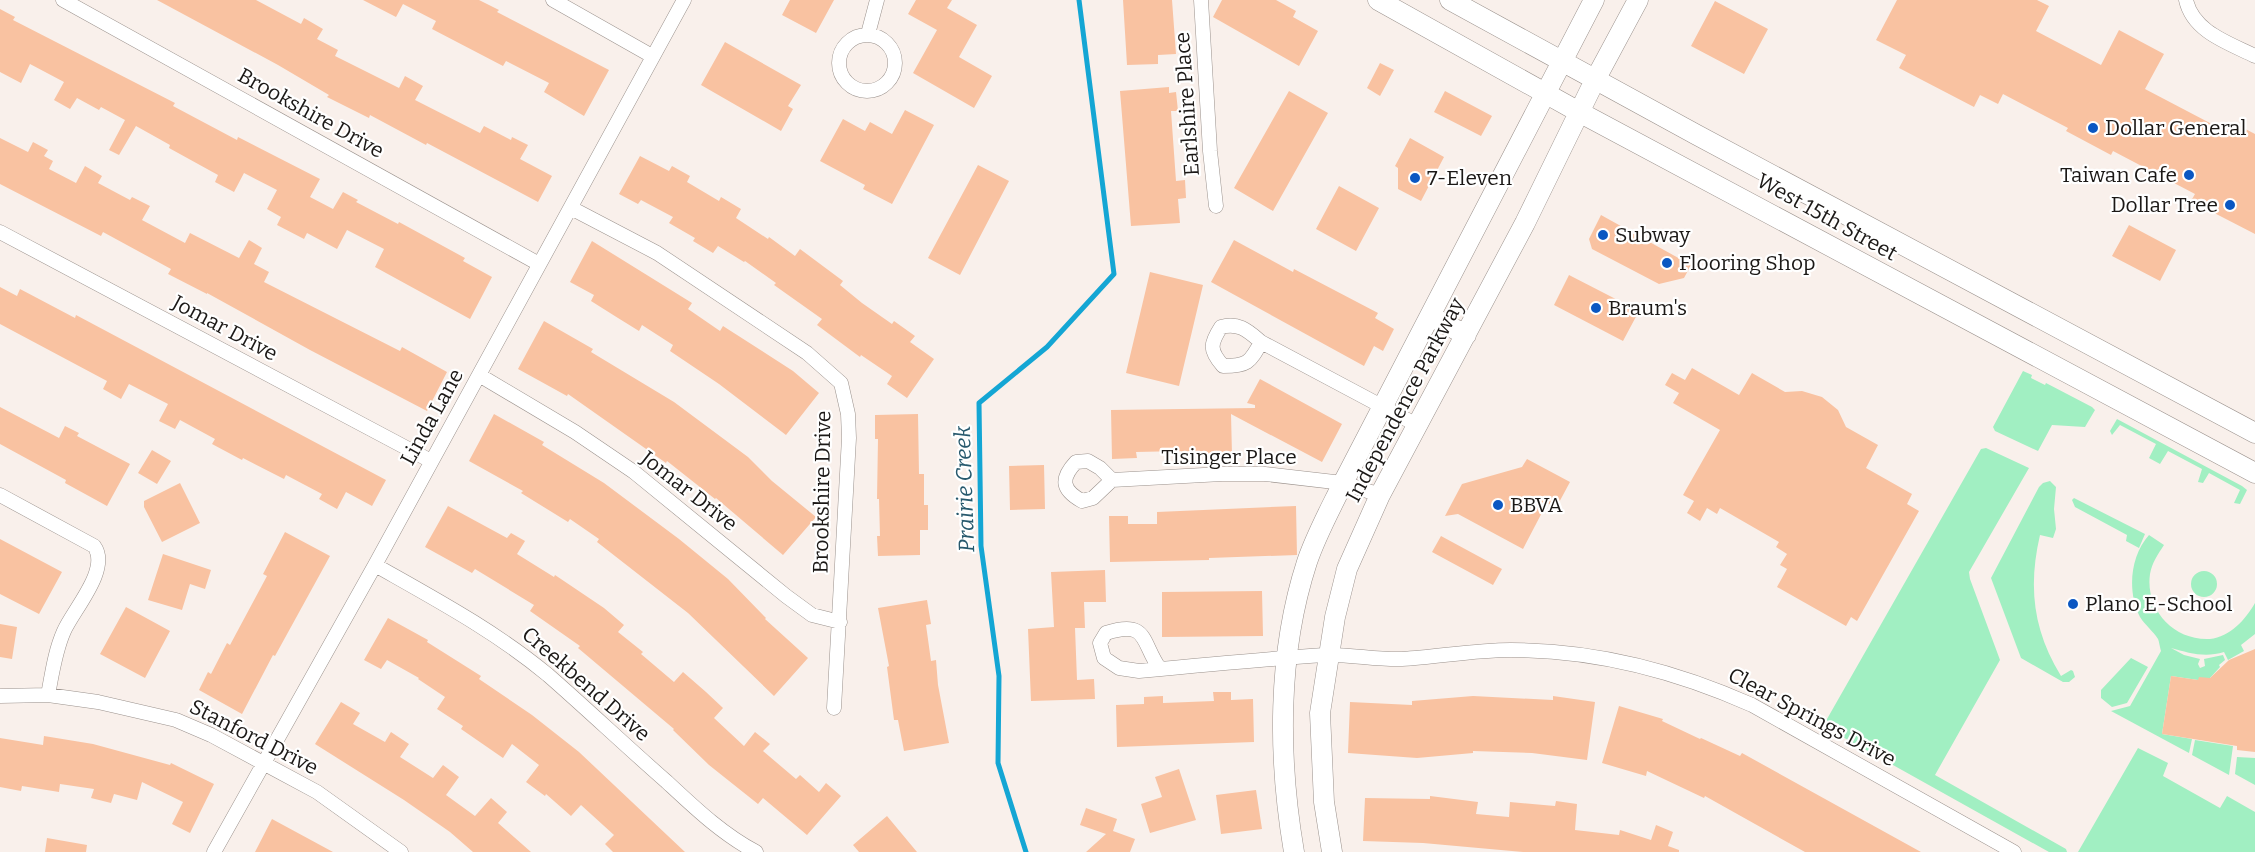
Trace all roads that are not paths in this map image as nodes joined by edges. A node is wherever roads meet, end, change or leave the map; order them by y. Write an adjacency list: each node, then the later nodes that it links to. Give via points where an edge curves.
1 (63, 0): 21 (street, Brookshire Drive)
2 (553, 0): 12 (street)
3 (684, 0): 12 (street, Linda Lane)
4 (877, 0): 11 (street)
5 (1201, 0): 18 (street, Earlshire Place)
6 (1378, 0): 16 (main road, West 15th Street)
7 (1450, 0): 14 (main road, West 15th Street)
8 (1594, 0): 14 (main road, Independence Parkway)
9 (1638, 0): 15 (main road, Independence Parkway)
10 (2186, 0): 13 (street, via 2203,29)
11 (868, 34): 11 (street, via 850,39 843,46 838,64 846,82 862,91 881,87 895,65 895,56 885,40)
12 (652, 56): 19 (street, Linda Lane)
13 (2255, 56)
14 (1562, 61): 15 (main road, West 15th Street); 16 (main road, Independence Parkway)
15 (1595, 80): 17 (main road, Independence Parkway); 28 (main road, West 15th Street)
16 (1545, 93): 17 (main road, West 15th Street); 22 (main road, Independence Parkway)
17 (1579, 111): 23 (main road, Independence Parkway); 30 (main road, West 15th Street)
18 (1216, 206)
19 (571, 208): 21 (street, Linda Lane); 36 (street, Brookshire Drive, via 697,278 807,352 841,383 849,438)
20 (0, 232): 29 (street, Jomar Drive)
21 (538, 264): 25 (street, Linda Lane)
22 (1430, 316): 23 (main road); 26 (main road, Independence Parkway)
23 (1466, 335): 27 (main road, Independence Parkway)
24 (1261, 342): 26 (street)
25 (479, 375): 29 (street, Linda Lane); 36 (street, Jomar Drive, via 634,472 812,615)
26 (1384, 406): 27 (street); 32 (main road, Independence Parkway)
27 (1417, 425): 34 (main road, Independence Parkway)
28 (2255, 433)
29 (431, 461): 35 (street, Linda Lane)
30 (2255, 473)
31 (1112, 480): 32 (street, Tisinger Place, via 1265,474)
32 (1343, 483): 34 (street, Tisinger Place); 38 (main road, Independence Parkway, via 1308,559 1294,610)
33 (0, 495): 40 (street, via 94,546 98,552 93,579 63,631)
34 (1380, 495): 37 (main road, Independence Parkway, via 1347,569)
35 (375, 565): 43 (street, Linda Lane); 46 (street, Creekbend Drive, via 459,611 508,644 548,675 698,811 735,841)
36 (840, 622): 42 (street, Brookshire Drive)
37 (1328, 655): 38 (street, Clear Springs Drive); 48 (main road, Independence Parkway, via 1320,713 1324,802); 49 (street, Clear Springs Drive, via 1401,659 1510,650 1567,653 1671,674 1752,705)
38 (1288, 658): 39 (street, Clear Springs Drive); 47 (main road, Independence Parkway, via 1282,729)
39 (1160, 669)
40 (48, 695): 41 (street, Stanford Drive); 43 (street, Stanford Drive, via 176,720)
41 (0, 696)
42 (834, 708)
43 (263, 764): 44 (street, Linda Lane); 45 (street, Stanford Drive, via 317,792)
44 (214, 852)
45 (401, 852)
46 (756, 852)
47 (1294, 852)
48 (1332, 852)
49 (2014, 852)

